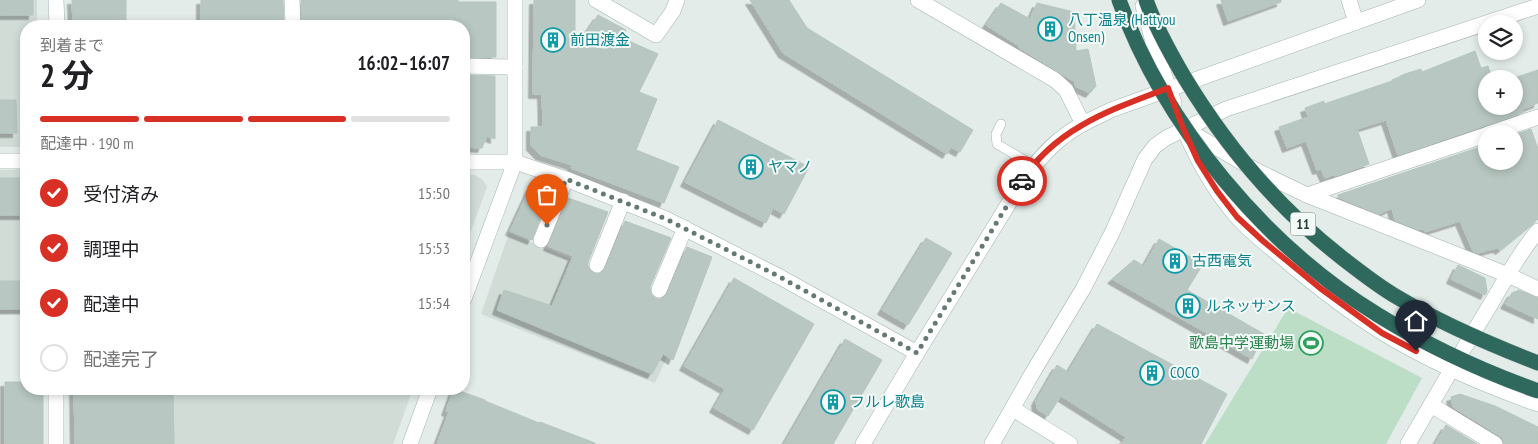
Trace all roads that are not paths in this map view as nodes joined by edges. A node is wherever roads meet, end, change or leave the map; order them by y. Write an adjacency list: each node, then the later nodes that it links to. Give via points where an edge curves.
1 (56, 0): 13 (street)
2 (292, 0): 14 (street)
3 (515, 0): 17 (street)
4 (596, 0): 5 (street, via 656,35)
5 (677, 0)
6 (918, 0): 21 (street, via 1055,80 1066,90)
7 (1118, 0): 44 (highway, 11, bridge, via 1145,62 1196,143 1232,188 1296,254 1376,314 1424,342)
8 (1141, 0): 18 (street)
9 (1146, 0): 42 (highway, 11, bridge, via 1168,49 1220,132 1252,173 1316,237 1402,300 1439,321)
10 (1349, 0): 15 (street)
11 (1418, 0): 15 (street)
12 (1538, 6): 23 (street, via 1226,109)
13 (57, 20)
14 (293, 20)
15 (1356, 22): 18 (street)
16 (470, 66): 17 (street)
17 (515, 67): 28 (street)
18 (1168, 88): 21 (street); 23 (street)
19 (1538, 117): 22 (street)
20 (1002, 124): 29 (lane, via 996,134 997,144)
21 (1083, 124): 29 (street, via 1063,137)
22 (1514, 125)
23 (1183, 128): 31 (street, via 1255,170); 43 (street, via 1217,191 1237,217 1263,241 1382,333); 49 (street, via 1155,146 1145,159 1088,281)
24 (1478, 137): 31 (street)
25 (0, 161): 26 (street)
26 (20, 161)
27 (470, 162): 28 (street)
28 (515, 162): 30 (street); 38 (street)
29 (1034, 166): 41 (street)
30 (566, 179): 32 (street); 35 (street)
31 (1307, 195): 37 (street)
32 (622, 201): 33 (street); 36 (street)
33 (684, 228): 40 (street); 41 (street)
34 (1538, 231): 37 (street)
35 (541, 240)
36 (597, 265)
37 (1508, 275): 39 (street); 43 (street)
38 (470, 282)
39 (1538, 289)
40 (659, 290)
41 (917, 353): 52 (street)
42 (1538, 363)
43 (1451, 370): 47 (street); 48 (street)
44 (1538, 391)
45 (56, 395): 50 (street)
46 (428, 395): 51 (street)
47 (1538, 404)
48 (1431, 405): 55 (street); 56 (street)
49 (1013, 409): 53 (street); 54 (street)
50 (56, 444)
51 (410, 444)
52 (863, 444)
53 (992, 444)
54 (1070, 444)
55 (1408, 444)
56 (1495, 444)

